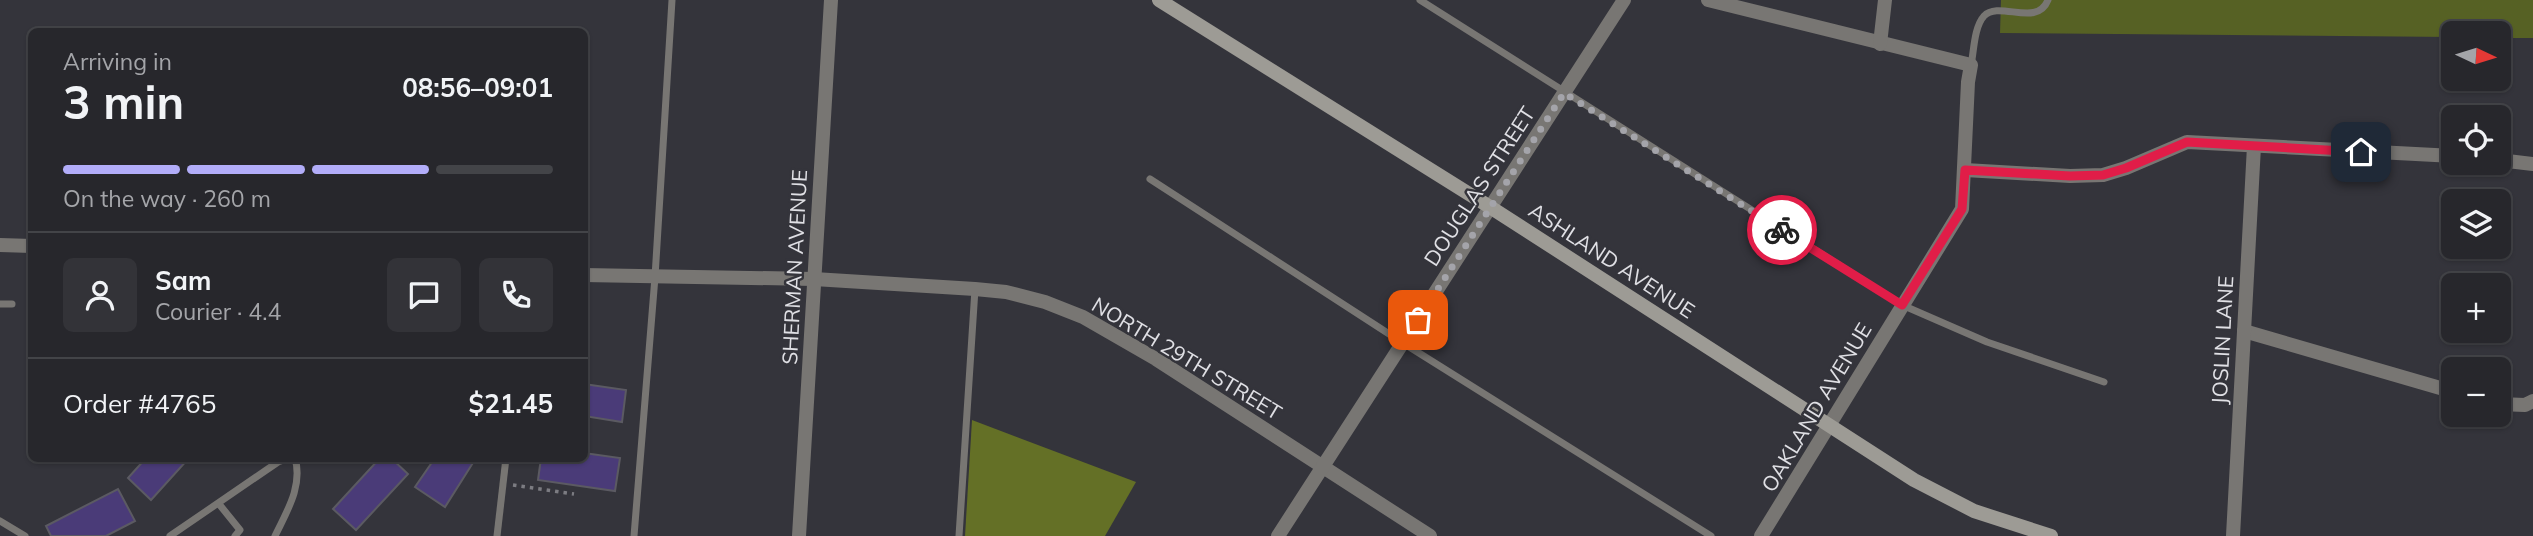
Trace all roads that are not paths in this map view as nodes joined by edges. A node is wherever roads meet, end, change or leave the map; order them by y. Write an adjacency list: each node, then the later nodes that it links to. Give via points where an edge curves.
1 (672, 0): 22 (lane)
2 (831, 0): 23 (street, SHERMAN AVENUE)
3 (1159, 0): 18 (street, ASHLAND AVENUE)
4 (1420, 0): 11 (lane)
5 (1624, 0): 11 (street, DOUGLAS STREET)
6 (1708, 0): 9 (street)
7 (1885, 0): 9 (street)
8 (2048, 0): 10 (lane, via 2034,13 1992,12 1984,16)
9 (1880, 44): 10 (street)
10 (1971, 65): 16 (street, OAKLAND AVENUE)
11 (1564, 93): 18 (street, DOUGLAS STREET); 27 (lane)
12 (2254, 146): 13 (street); 16 (street, via 2187,142 2103,175); 28 (street, JOSLIN LANE)
13 (2441, 155)
14 (2511, 161): 15 (street)
15 (2533, 164)
16 (1965, 170): 27 (street, OAKLAND AVENUE, via 1962,209)
17 (1150, 179): 29 (lane)
18 (1490, 207): 29 (street, DOUGLAS STREET); 34 (street, ASHLAND AVENUE)
19 (0, 244): 20 (street)
20 (28, 246)
21 (588, 275): 22 (street, NORTH 29TH STREET)
22 (655, 277): 23 (street, NORTH 29TH STREET); 46 (lane)
23 (814, 279): 24 (street, NORTH 29TH STREET); 47 (street, SHERMAN AVENUE)
24 (975, 289): 38 (street, NORTH 29TH STREET, via 1045,302 1083,317); 48 (lane)
25 (0, 304): 26 (lane)
26 (12, 304)
27 (1902, 305): 30 (lane, via 1987,342); 34 (street, OAKLAND AVENUE)
28 (2244, 331): 31 (street); 54 (street, JOSLIN LANE)
29 (1404, 343): 38 (street, DOUGLAS STREET); 51 (lane)
30 (2104, 382)
31 (2441, 388)
32 (2533, 401): 33 (street)
33 (2511, 404)
34 (1830, 427): 52 (street, OAKLAND AVENUE); 53 (street, ASHLAND AVENUE, via 1974,511)
35 (278, 462): 39 (lane)
36 (296, 462): 44 (lane, via 297,485)
37 (506, 462): 45 (lane)
38 (1323, 467): 49 (street, DOUGLAS STREET); 50 (street, NORTH 29TH STREET)
39 (219, 504): 42 (lane); 43 (lane, via 240,530)
40 (0, 521): 41 (lane)
41 (25, 536)
42 (170, 536)
43 (235, 536)
44 (275, 536)
45 (497, 536)
46 (634, 536)
47 (799, 536)
48 (959, 536)
49 (1278, 536)
50 (1430, 536)
51 (1711, 536)
52 (1761, 536)
53 (2051, 536)
54 (2232, 536)

